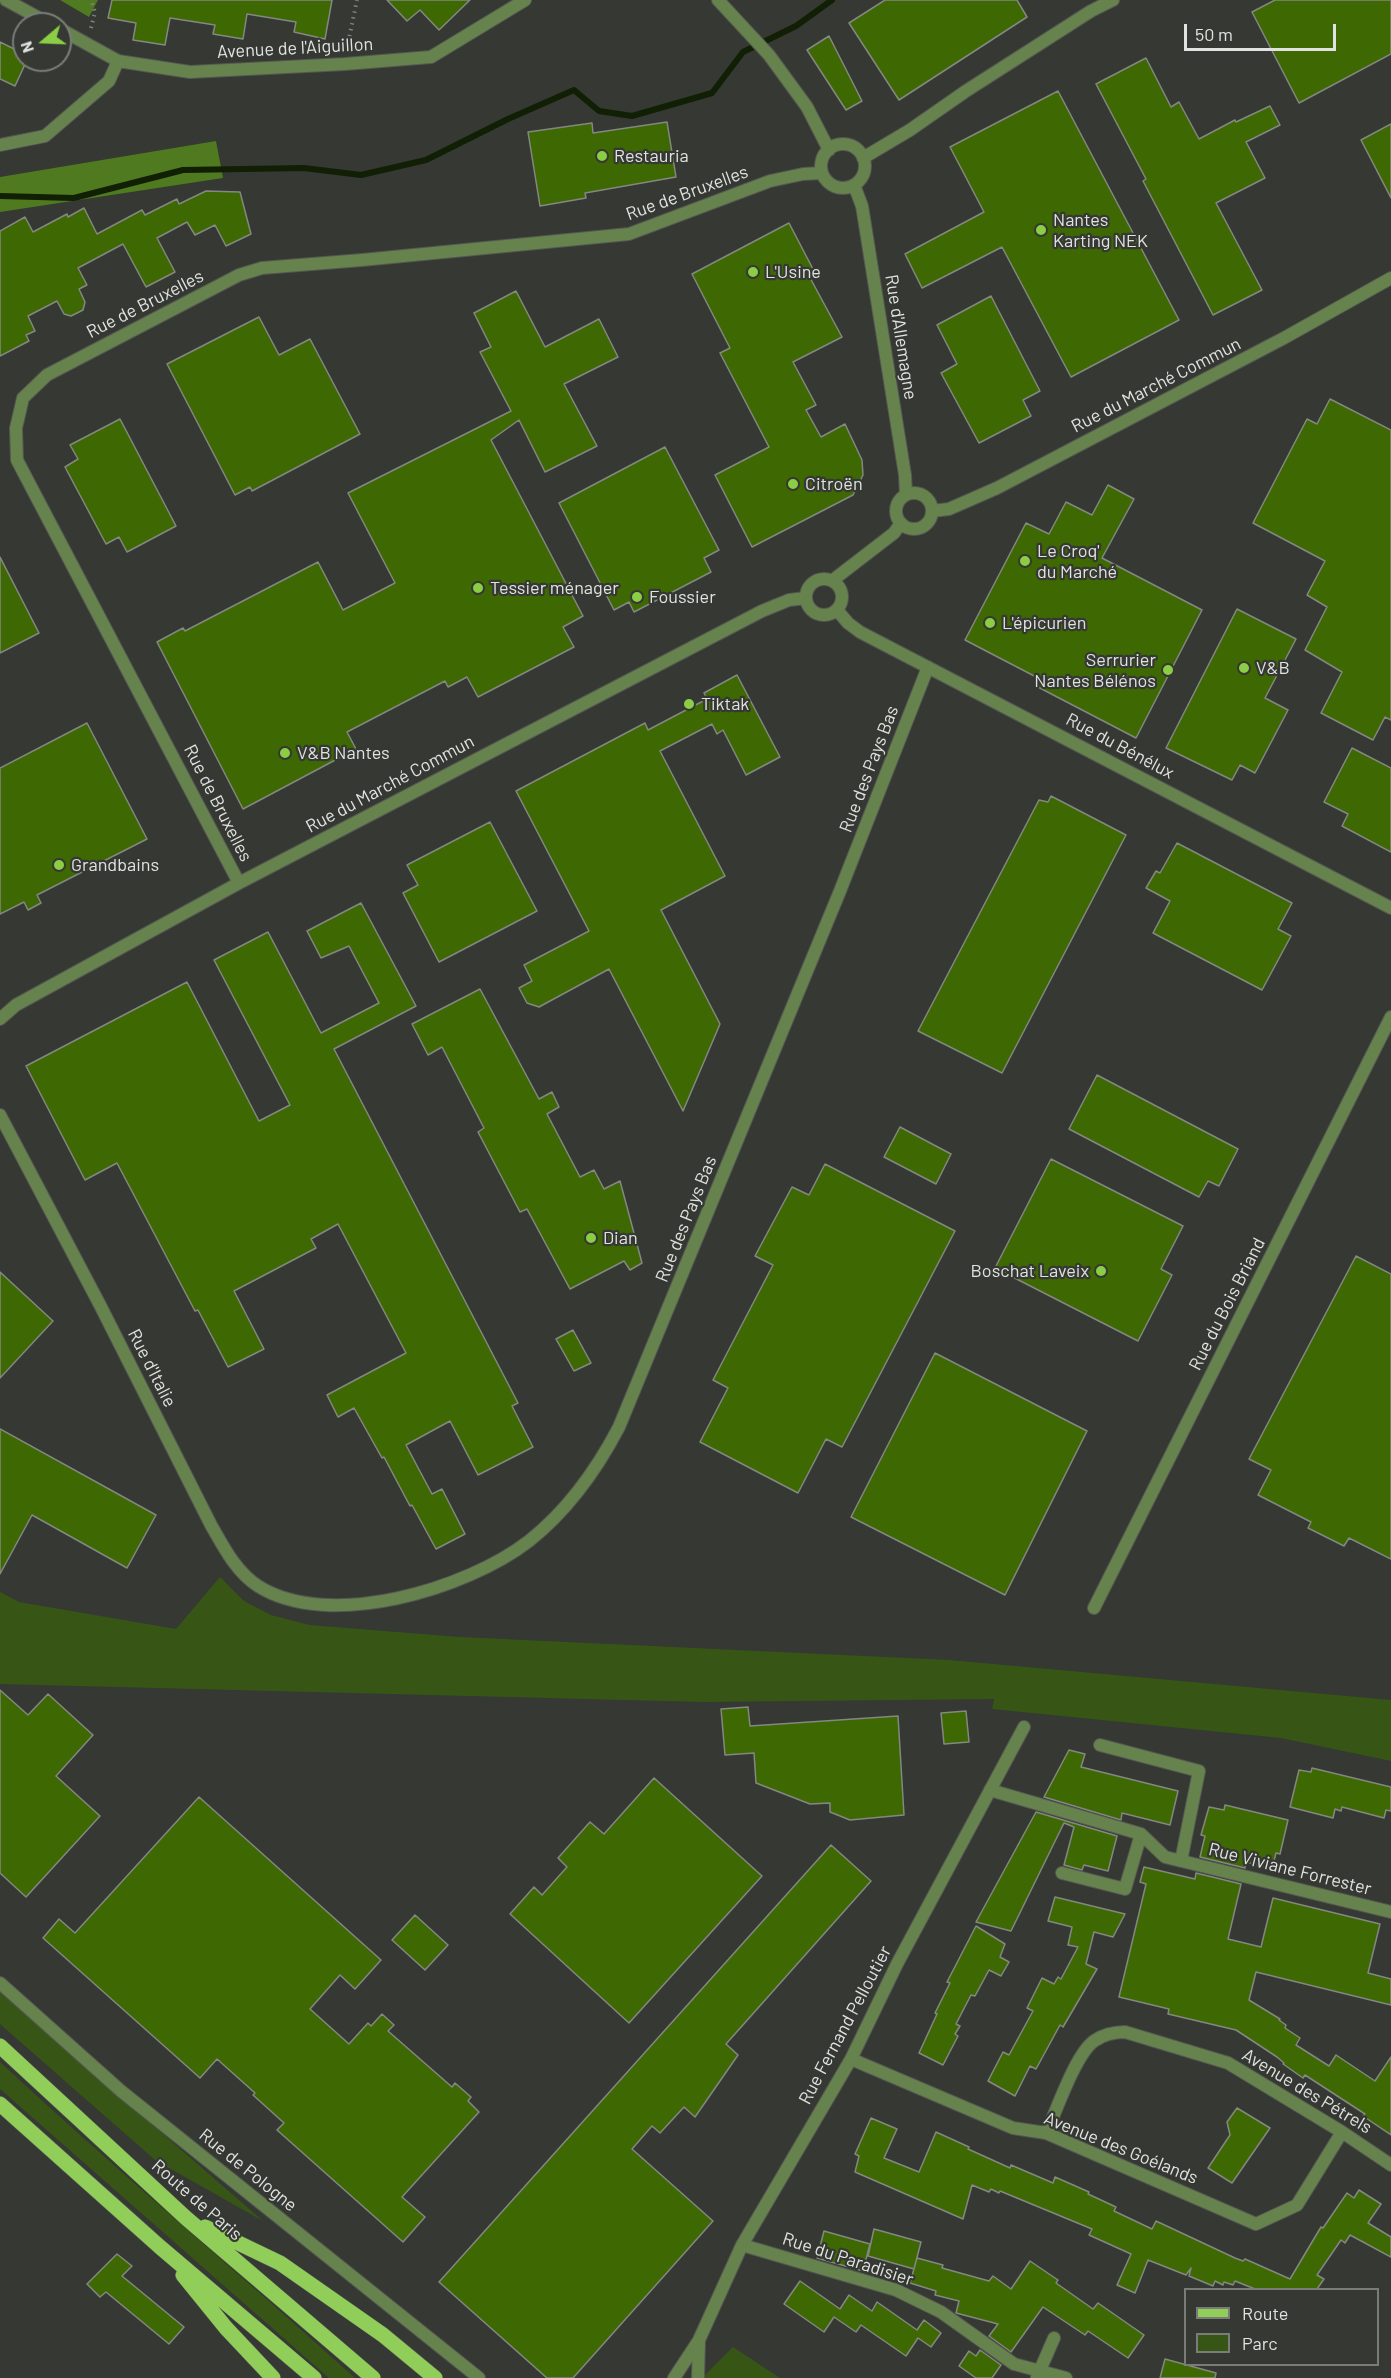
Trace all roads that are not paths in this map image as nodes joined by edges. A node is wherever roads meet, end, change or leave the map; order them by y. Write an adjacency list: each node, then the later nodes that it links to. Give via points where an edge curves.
1 (6, 0): 5 (street)
2 (525, 0): 7 (street, Avenue de l'Aiguillon, via 431,57 190,72)
3 (718, 0): 9 (street, via 754,37 807,107)
4 (1113, 0): 10 (street)
5 (28, 12)
6 (72, 36): 7 (street, Avenue de l'Aiguillon)
7 (118, 61): 8 (street, via 108,81 45,136)
8 (0, 145)
9 (829, 150): 10 (street, via 848,145); 11 (street, via 822,160)
10 (863, 158): 12 (street, via 862,176)
11 (822, 172): 12 (street, via 835,186); 21 (street, Rue de Bruxelles, via 770,182 629,234 262,268 239,275 47,375 23,398 16,428 17,460)
12 (854, 185): 14 (street, Rue d'Allemagne, via 862,206)
13 (1391, 278): 15 (street, Rue du Marché Commun, via 1284,339 998,488 949,509)
14 (906, 495): 15 (street, via 921,494); 16 (street, via 898,505)
15 (932, 511): 16 (street, via 921,528 910,529)
16 (901, 523): 17 (street, via 894,533)
17 (833, 580): 18 (street, via 822,578 812,583); 19 (street, via 843,594)
18 (806, 598): 19 (street, via 810,609 821,615); 21 (street, Rue du Marché Commun, via 762,611)
19 (837, 610): 20 (street, Rue du Bénélux, via 860,632)
20 (928, 667): 22 (street, Rue du Bénélux); 26 (street, Rue des Pays Bas, via 692,1251 619,1427 598,1466 571,1500 529,1540 464,1579 373,1602)
21 (239, 883): 24 (street, Rue du Marché Commun, via 15,1005)
22 (1391, 908)
23 (1391, 1017): 27 (street, Rue du Bois Briand)
24 (0, 1019)
25 (0, 1115): 26 (street, Rue d'Italie, via 226,1552 256,1585)
26 (304, 1603)
27 (1094, 1608)
28 (1024, 1727): 30 (street, Rue Fernand Pelloutier)
29 (1100, 1745): 32 (street, Rue Viviane Forrester, via 1199,1771)
30 (990, 1790): 31 (street, Rue Viviane Forrester); 37 (street, Rue Fernand Pelloutier)
31 (1141, 1834): 32 (street, Rue Viviane Forrester, via 1165,1857); 33 (street, via 1125,1888)
32 (1181, 1861): 34 (street, Rue Viviane Forrester)
33 (1062, 1873)
34 (1391, 1912)
35 (0, 1983): 52 (street, Rue de Pologne, via 121,2091)
36 (0, 2046): 42 (main road, Route de Paris)
37 (851, 2059): 40 (street, Avenue des Goélands, via 1013,2128); 43 (street, Rue Fernand Pelloutier)
38 (0, 2104): 44 (main road)
39 (1342, 2132): 40 (street, Avenue des Goélands, via 1297,2205 1256,2224); 40 (street, Avenue des Pétrels, via 1228,2063 1125,2032 1109,2033 1093,2042 1079,2060); 41 (street, Avenue des Pétrels)
40 (1047, 2133)
41 (1391, 2165)
42 (186, 2218): 50 (main road, Route de Paris); 51 (main road, via 280,2263 383,2335)
43 (742, 2245): 46 (street, Rue Fernand Pelloutier); 47 (street, Rue du Paradisier, via 896,2290 941,2312 1014,2364)
44 (160, 2247): 48 (main road); 49 (main road)
45 (1054, 2338): 47 (street)
46 (699, 2340): 53 (street, Rue Fernand Pelloutier); 54 (street, Rue Fernand Pelloutier)
47 (1038, 2374): 55 (street, Rue du Paradisier)
48 (273, 2378)
49 (314, 2378)
50 (373, 2378)
51 (435, 2378)
52 (479, 2378)
53 (674, 2378)
54 (698, 2378)
55 (1066, 2378)

